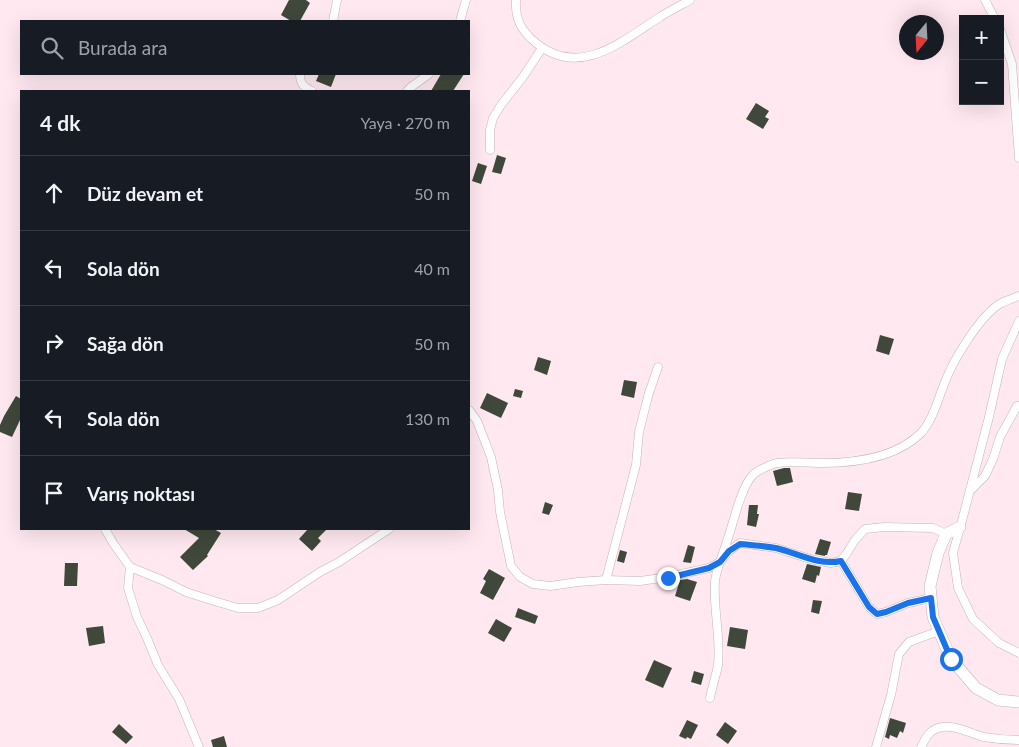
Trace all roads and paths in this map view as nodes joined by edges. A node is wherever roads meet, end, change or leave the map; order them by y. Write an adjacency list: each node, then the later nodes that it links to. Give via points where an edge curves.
1 (336, 0): 7 (street)
2 (466, 0): 8 (street)
3 (516, 0): 10 (street, via 520,26)
4 (690, 0): 10 (street, via 623,42 592,55 565,57)
5 (985, 0): 6 (street)
6 (993, 15)
7 (333, 20)
8 (460, 20)
9 (1004, 41): 16 (street, via 1012,64)
10 (542, 48): 15 (street, via 493,118)
11 (300, 75): 13 (street, via 301,84)
12 (428, 75): 14 (street)
13 (307, 90)
14 (408, 90)
15 (490, 150)
16 (1019, 158)
17 (1019, 296): 28 (street, via 999,304 985,316 947,375 927,427 911,442 878,457 775,464 753,474 743,491)
18 (1019, 320): 22 (street, via 1002,359)
19 (658, 367): 30 (street, via 639,432 636,465)
20 (1019, 406): 22 (street, via 1000,437 985,476)
21 (470, 411): 30 (street, via 491,457 511,566 520,577 533,584 550,586)
22 (970, 492): 23 (street)
23 (960, 528): 26 (street); 33 (street, via 953,553 958,588 973,619 999,644)
24 (106, 530): 29 (street)
25 (387, 530): 29 (street, via 278,600 258,608 238,608 214,601)
26 (946, 534): 27 (street, via 933,528 865,530); 31 (street, via 930,586)
27 (841, 561): 28 (street, via 831,563 776,548 740,544); 31 (street, via 869,607 877,614)
28 (720, 562): 30 (street, via 668,578); 34 (street, via 715,581 718,665)
29 (130, 567): 37 (street, via 128,588 136,617 158,666 179,699)
30 (606, 580)
31 (931, 598): 32 (street, via 933,617)
32 (939, 631): 35 (street, via 951,659 976,688 998,700); 38 (street, via 909,642 899,654)
33 (1019, 653)
34 (710, 698)
35 (1019, 702)
36 (1019, 740): 39 (street, via 1004,741 944,726 931,731)
37 (199, 747)
38 (876, 747)
39 (921, 747)

